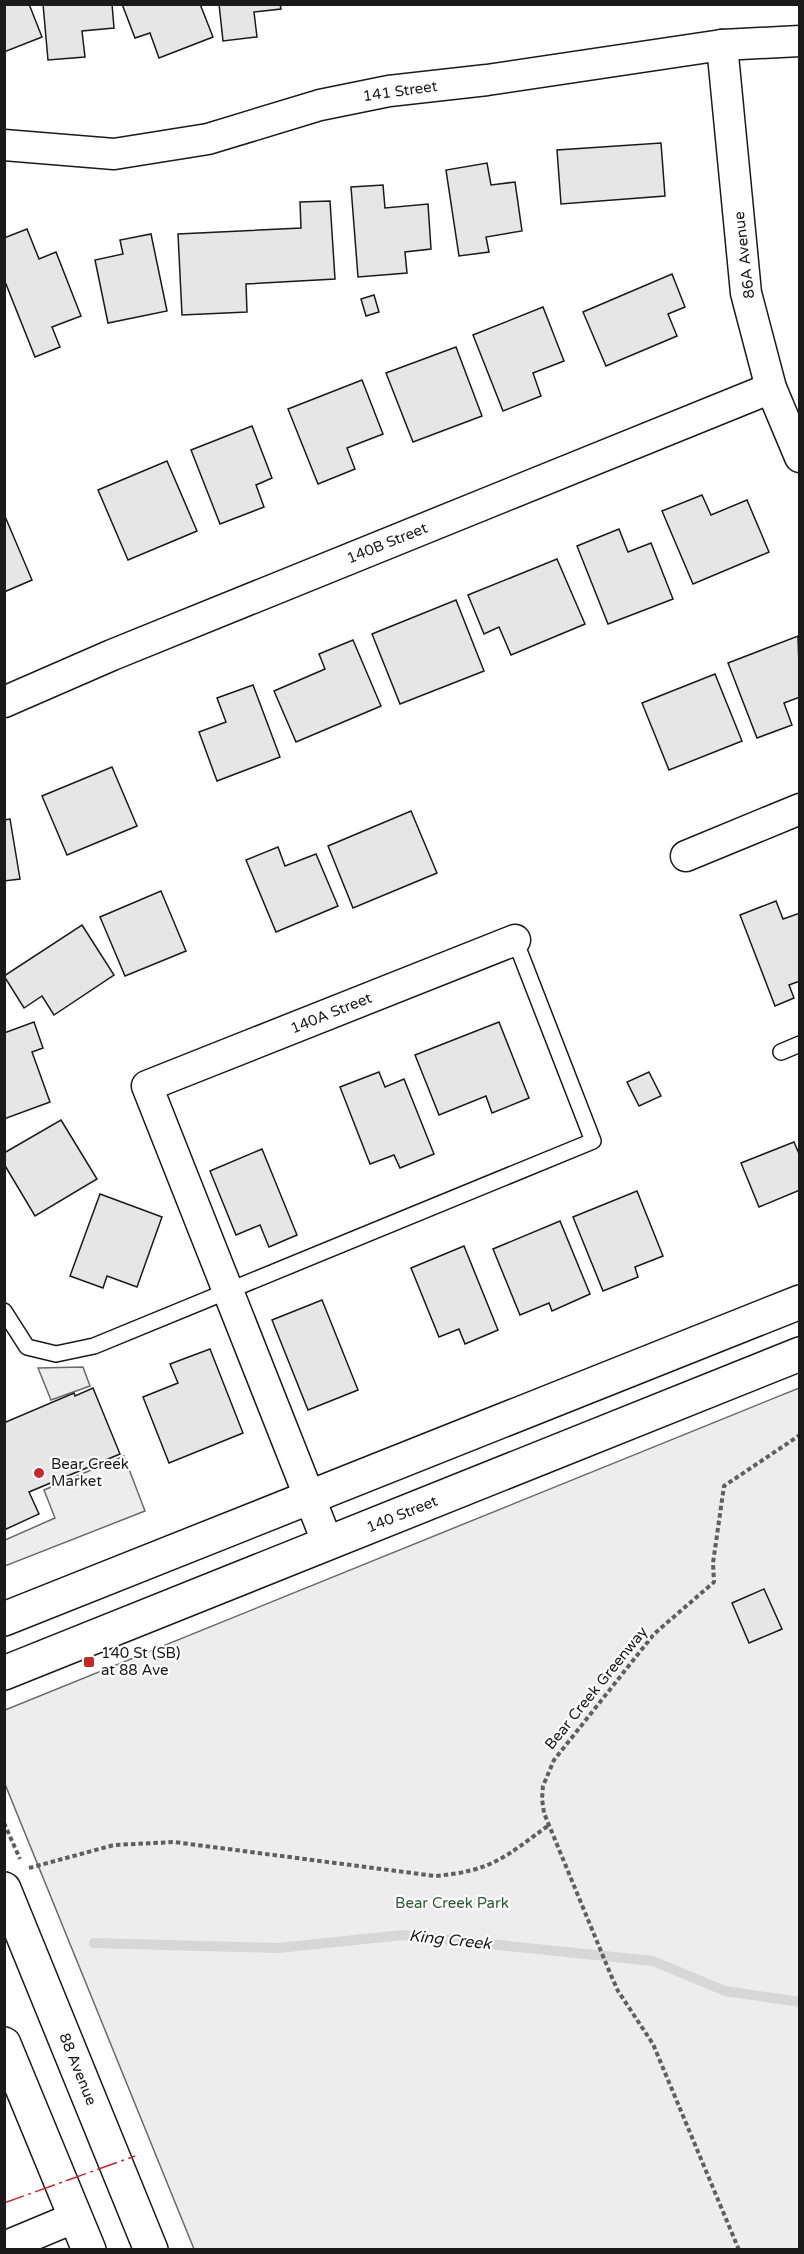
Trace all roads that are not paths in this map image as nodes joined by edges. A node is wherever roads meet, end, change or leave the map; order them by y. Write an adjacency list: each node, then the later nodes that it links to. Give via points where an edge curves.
1 (800, 41): 2 (street, 141 Street)
2 (722, 45): 3 (street, 141 Street, via 389,91 320,105 208,139 114,154); 4 (street, 86A Avenue, via 746,293)
3 (4, 145)
4 (771, 388): 5 (street, 86A Avenue); 6 (street, 140B Street)
5 (800, 457)
6 (4, 702)
7 (800, 809): 8 (street)
8 (686, 856)
9 (515, 940): 12 (lane, via 593,1141); 12 (street, 140A Street, via 147,1086)
10 (800, 1044): 11 (lane)
11 (781, 1052)
12 (227, 1289): 14 (lane, via 94,1346 56,1354 27,1347); 16 (street)
13 (800, 1302): 16 (main road)
14 (4, 1311)
15 (800, 1354): 17 (main road, 140 Street)
16 (310, 1499): 17 (street); 18 (main road)
17 (328, 1544): 19 (main road, 140 Street)
18 (4, 1619)
19 (4, 1673)
20 (14, 1879): 25 (main road, 88 Avenue)
21 (4, 2044): 22 (main road)
22 (76, 2217): 23 (street); 24 (main road)
23 (4, 2247)
24 (89, 2250)
25 (151, 2250)

